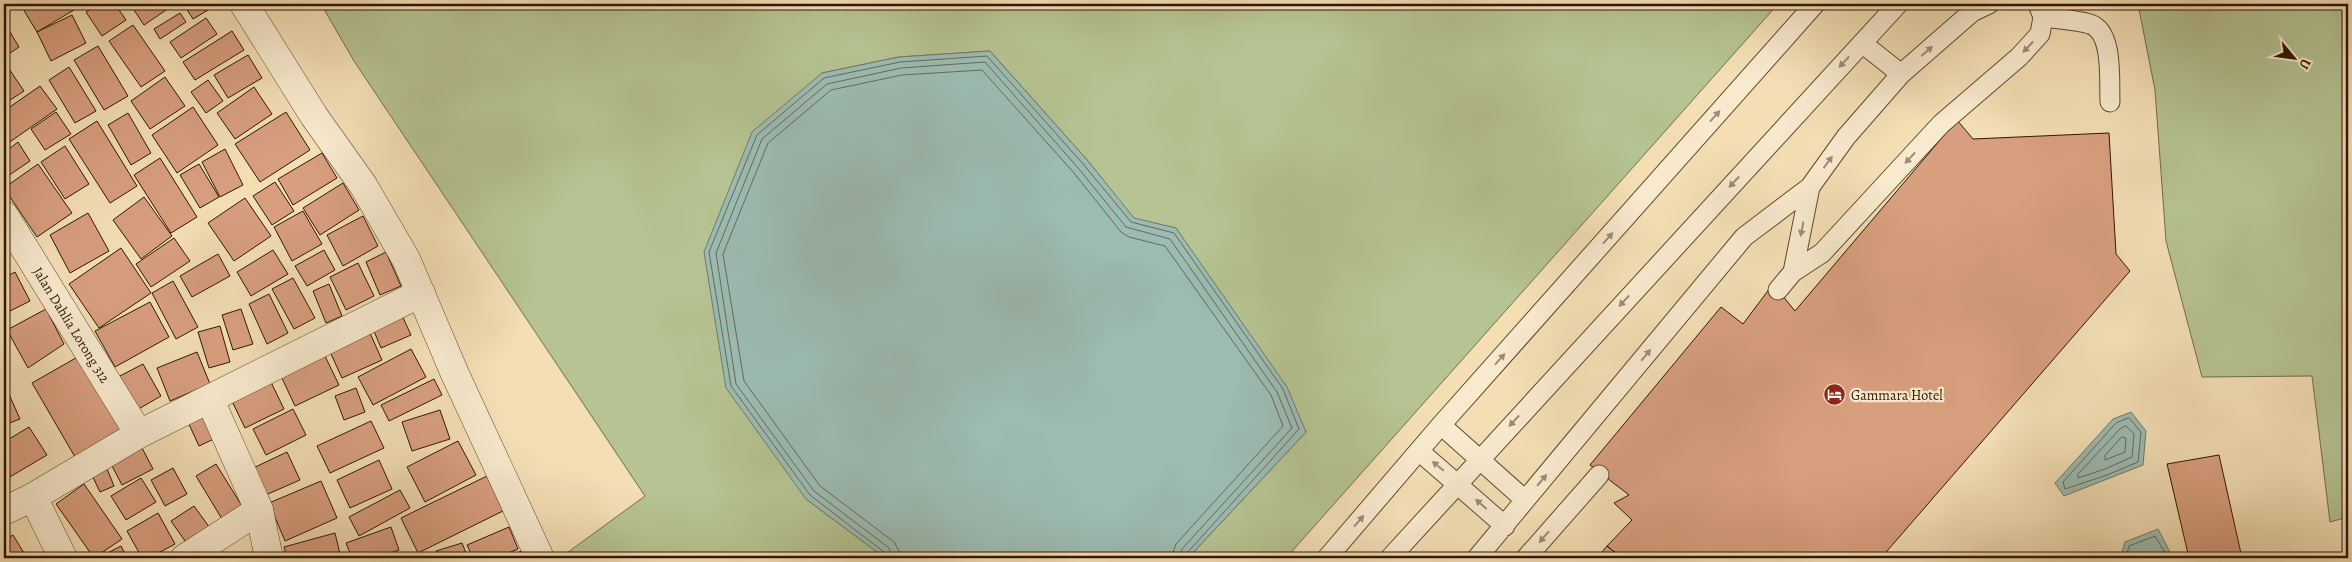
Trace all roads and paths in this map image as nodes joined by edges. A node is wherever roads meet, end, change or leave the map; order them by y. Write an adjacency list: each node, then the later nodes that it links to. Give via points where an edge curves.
1 (244, 4): 13 (street, via 314,116 363,185)
2 (1815, 4): 15 (lane, one-way to 2)
3 (1898, 4): 6 (lane)
4 (1989, 4): 7 (lane, one-way to 4, via 1972,12)
5 (2041, 10): 8 (lane, via 2091,24 2102,33 2107,44); 11 (lane, one-way to 11, via 2040,34 2019,57 1941,124 1822,253)
6 (1862, 43): 7 (lane); 18 (lane, one-way to 18)
7 (1901, 74): 9 (lane, one-way to 7, via 1846,137)
8 (2110, 102)
9 (1810, 187): 11 (lane, one-way to 11); 22 (lane, one-way to 9, via 1744,237)
10 (4, 216): 16 (street, Jalan Dahlia Lorong 312)
11 (1794, 272): 12 (lane)
12 (1778, 290)
13 (421, 293): 14 (street); 29 (street)
14 (210, 400): 16 (street); 23 (street)
15 (1441, 425): 17 (lane); 18 (lane)
16 (139, 434): 21 (street)
17 (1419, 451): 20 (lane, one-way to 17); 30 (lane, one-way to 17)
18 (1479, 460): 20 (lane); 22 (lane)
19 (1599, 474): 33 (lane, one-way to 33)
20 (1458, 482): 25 (lane, one-way to 20); 31 (lane)
21 (33, 497): 24 (street); 26 (street)
22 (1526, 500): 25 (lane)
23 (259, 510): 27 (street); 28 (street)
24 (4, 511)
25 (1506, 526): 32 (lane)
26 (63, 558)
27 (185, 558)
28 (269, 558)
29 (540, 558)
30 (1327, 558)
31 (1390, 558)
32 (1477, 558)
33 (1526, 558)

